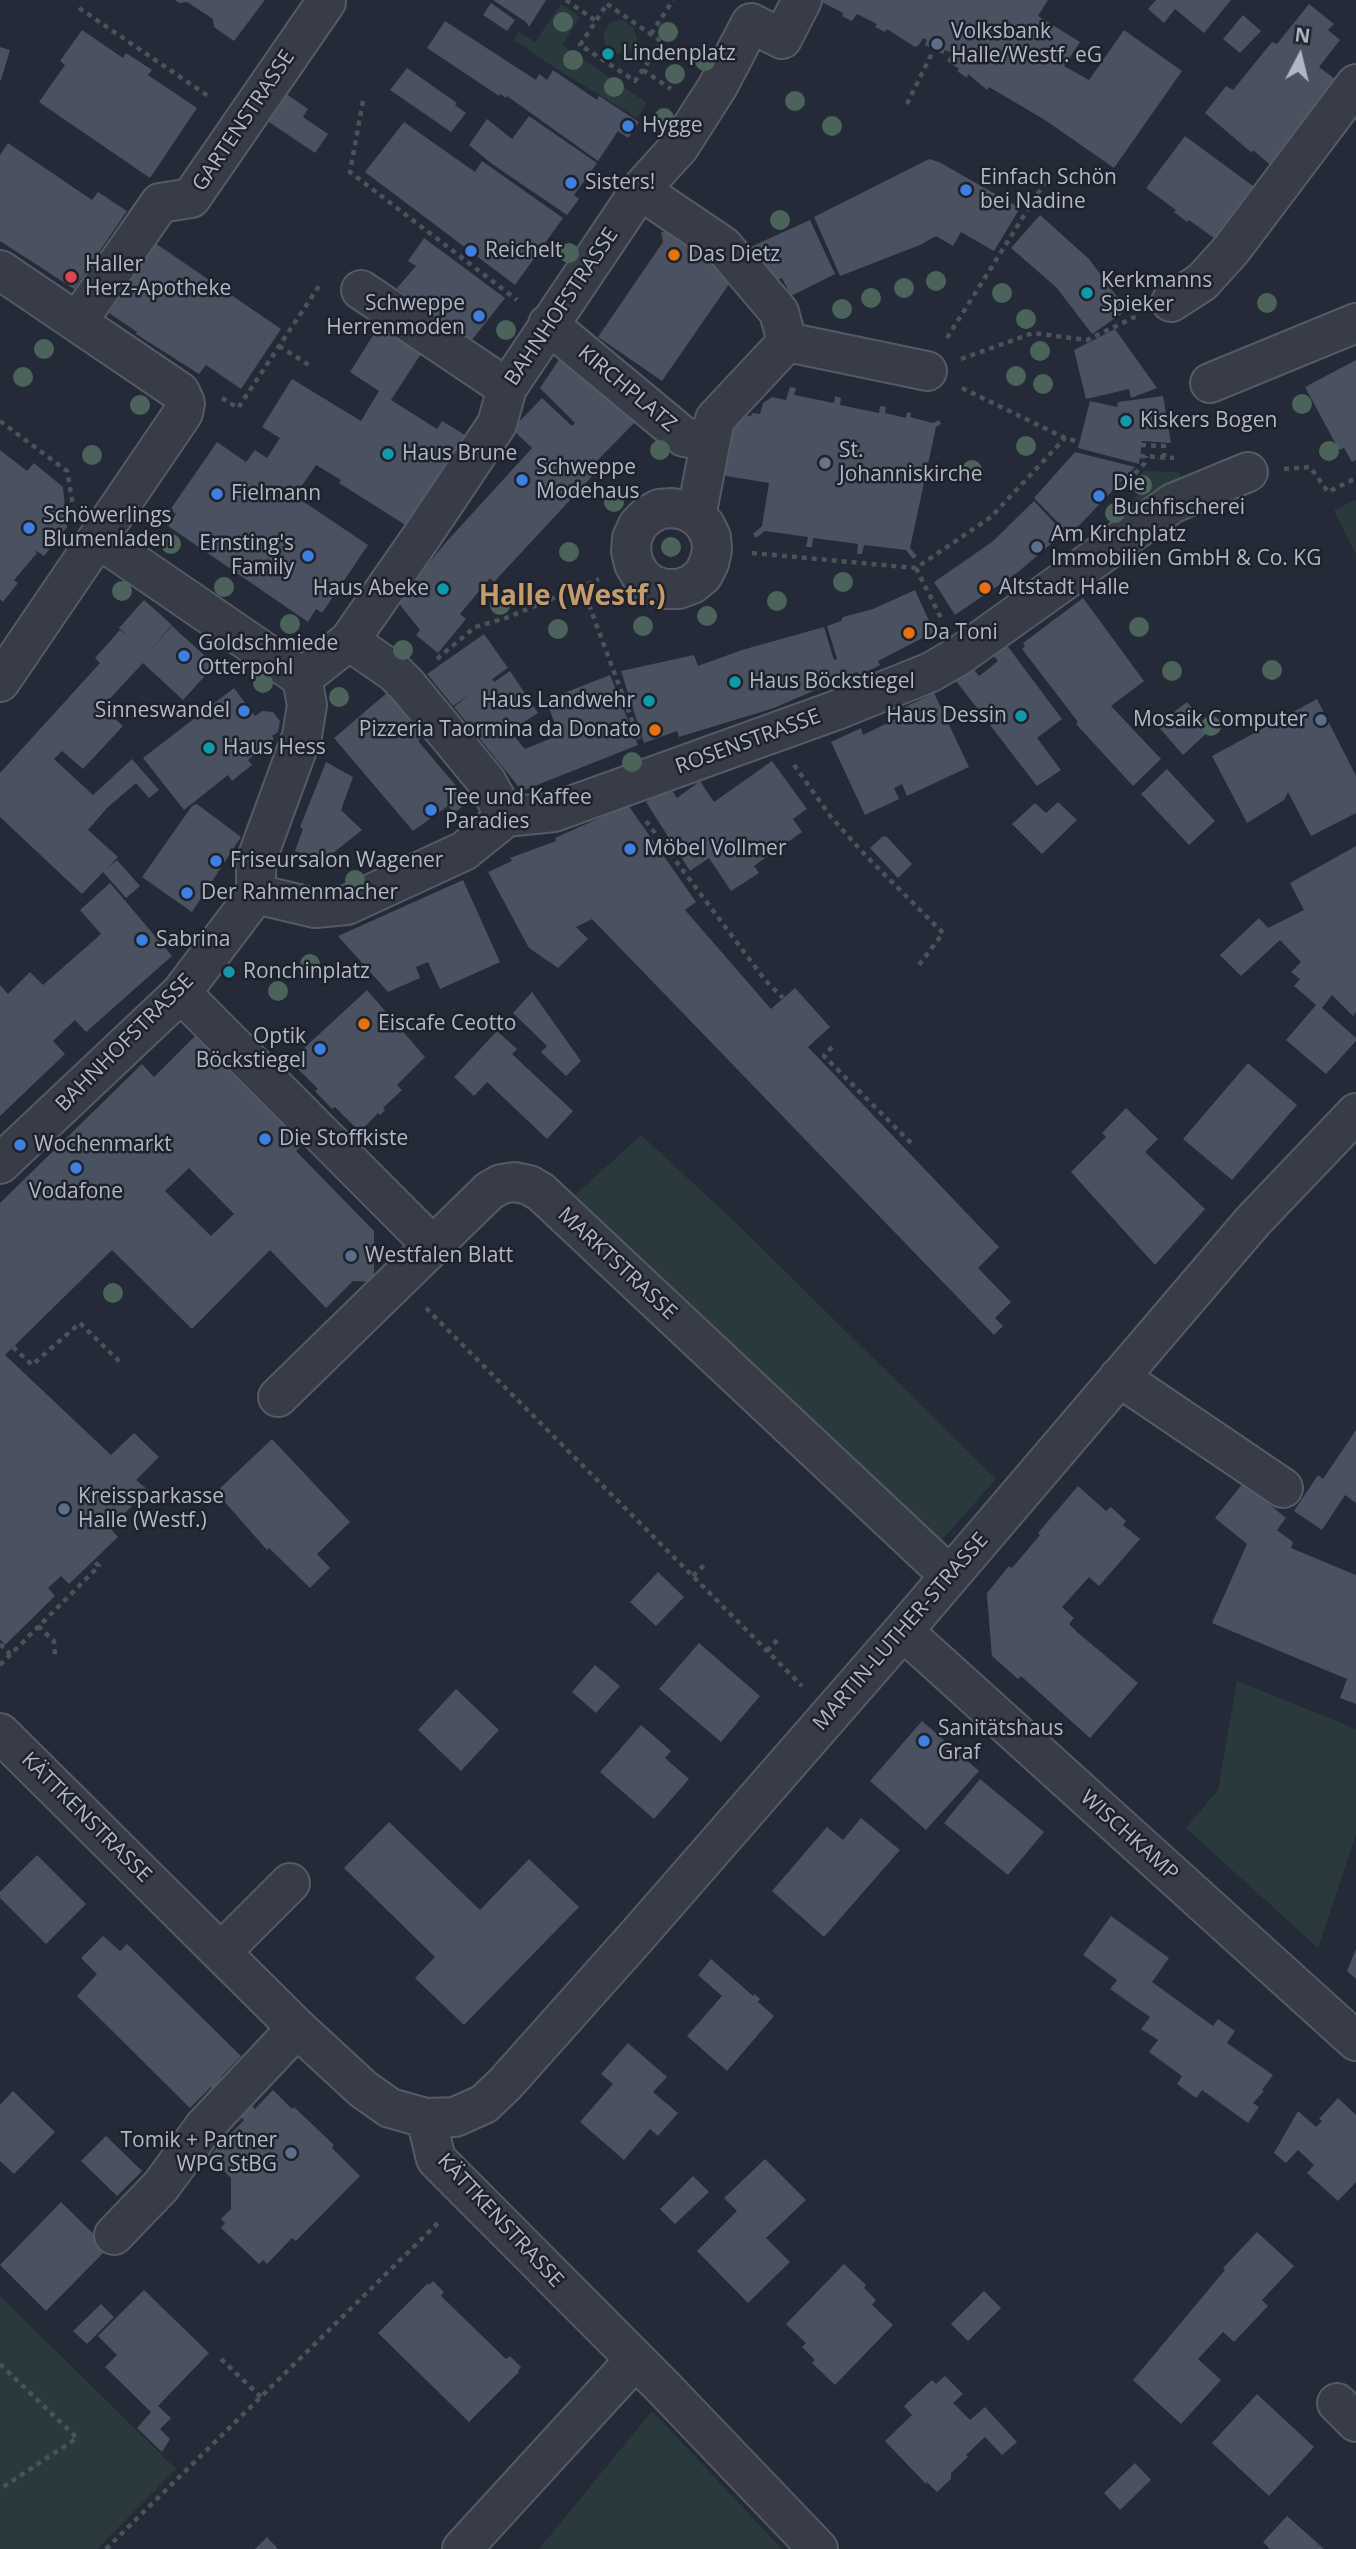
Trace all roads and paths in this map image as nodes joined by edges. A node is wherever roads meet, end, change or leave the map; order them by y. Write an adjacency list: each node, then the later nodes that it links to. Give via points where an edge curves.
1 (566, 0): 6 (path)
2 (673, 0): 7 (path)
3 (802, 0): 14 (street, BAHNHOFSTRASSE, via 782,39 751,23 679,147)
4 (326, 2): 12 (street, GARTENSTRASSE)
5 (79, 8): 12 (path)
6 (596, 21): 7 (path, via 607,4); 7 (path, via 580,45 635,81 662,41)
7 (651, 33)
8 (934, 49): 11 (path)
9 (1356, 84): 18 (street, via 1231,250 1202,282)
10 (363, 101): 21 (path, via 350,172)
11 (908, 104)
12 (245, 120): 19 (street, GARTENSTRASSE, via 191,198 160,203)
13 (1047, 179): 25 (path)
14 (640, 190): 21 (street, BAHNHOFSTRASSE); 22 (street, via 723,246 779,312)
15 (0, 270): 19 (street)
16 (319, 286): 23 (path)
17 (361, 290): 27 (street)
18 (1171, 302): 25 (path, via 1087,340 1033,333)
19 (77, 323): 28 (street, via 180,392)
20 (1356, 323): 26 (street)
21 (548, 324): 27 (street, BAHNHOFSTRASSE); 31 (street, KIRCHPLATZ, via 684,437)
22 (788, 342): 25 (street); 31 (street, via 715,419)
23 (279, 346): 24 (path); 28 (path, via 238,408 219,395)
24 (313, 367)
25 (927, 371): 30 (path)
26 (1210, 383)
27 (507, 388): 43 (street, BAHNHOFSTRASSE, via 497,424)
28 (185, 403): 38 (street, via 183,413)
29 (0, 421): 38 (path, via 67,471 75,522)
30 (1065, 438): 32 (path); 40 (path, via 991,517)
31 (710, 441): 37 (street)
32 (1080, 442)
33 (1141, 444): 34 (path, via 1164,446)
34 (1164, 458)
35 (1248, 471): 36 (path, via 1310,467 1328,492); 47 (street, ROSENSTRASSE, via 1173,503 931,672)
36 (1356, 478)
37 (704, 533): 39 (street, via 685,510 659,509 638,525 632,538); 39 (street, via 709,563 703,575 679,589 652,585); 40 (path)
38 (99, 538): 44 (street); 45 (street)
39 (634, 564): 41 (path)
40 (916, 568): 42 (path)
41 (582, 586): 46 (path, via 475,627); 48 (path)
42 (925, 586)
43 (349, 640): 44 (street, BAHNHOFSTRASSE); 46 (street)
44 (302, 678): 50 (street, via 307,705 302,736 256,861)
45 (0, 682)
46 (407, 685): 49 (street, via 486,781)
47 (779, 730): 48 (street, ROSENSTRASSE); 51 (path, via 789,759 831,817 943,933)
48 (641, 781): 49 (street, ROSENSTRASSE, via 554,812); 53 (path, via 635,806)
49 (506, 817): 50 (street, via 464,851 348,905 315,908)
50 (256, 894): 52 (street, BAHNHOFSTRASSE)
51 (919, 965)
52 (181, 993): 57 (street, BAHNHOFSTRASSE); 58 (street)
53 (783, 998)
54 (832, 1047): 56 (path, via 824,1056)
55 (1356, 1113): 62 (street, MARTIN-LUTHER-STRASSE, via 1253,1221)
56 (912, 1144)
57 (0, 1164)
58 (433, 1246): 59 (street, MARKTSTRASSE); 68 (street, MARKTSTRASSE, via 501,1184 515,1182 541,1192)
59 (398, 1280): 63 (street, MARKTSTRASSE); 67 (path)
60 (13, 1347): 61 (path, via 32,1365 80,1323)
61 (123, 1365)
62 (1119, 1377): 64 (street); 68 (street, MARTIN-LUTHER-STRASSE)
63 (278, 1397)
64 (1283, 1488)
65 (85, 1552): 69 (path, via 99,1566)
66 (704, 1565): 67 (path)
67 (693, 1576): 73 (path)
68 (950, 1576): 70 (street, MARTIN-LUTHER-STRASSE)
69 (38, 1626): 74 (path); 75 (path, via 54,1641)
70 (903, 1631): 77 (street, MARTIN-LUTHER-STRASSE); 82 (street, WISCHKAMP)
71 (780, 1637): 73 (path)
72 (0, 1644): 74 (path)
73 (767, 1651): 77 (path)
74 (10, 1654): 76 (path)
75 (55, 1656)
76 (0, 1665)
77 (830, 1714): 83 (street, MARTIN-LUTHER-STRASSE, via 505,2084 484,2104 455,2117)
78 (0, 1733): 80 (street, KÄTTKENSTRASSE)
79 (290, 1883): 80 (street)
80 (221, 1952): 81 (street, KÄTTKENSTRASSE)
81 (298, 2028): 83 (street, KÄTTKENSTRASSE, via 363,2090 390,2108); 85 (street, via 204,2127 161,2186)
82 (1356, 2041)
83 (426, 2118): 84 (street, KÄTTKENSTRASSE, via 436,2159)
84 (469, 2192): 87 (street, KÄTTKENSTRASSE); 89 (path)
85 (114, 2235)
86 (221, 2359): 89 (path)
87 (635, 2360): 92 (street); 93 (street, KÄTTKENSTRASSE)
88 (0, 2364): 90 (path, via 77,2438)
89 (261, 2397): 91 (path)
90 (0, 2489)
91 (106, 2549)
92 (462, 2549)
93 (818, 2549)

